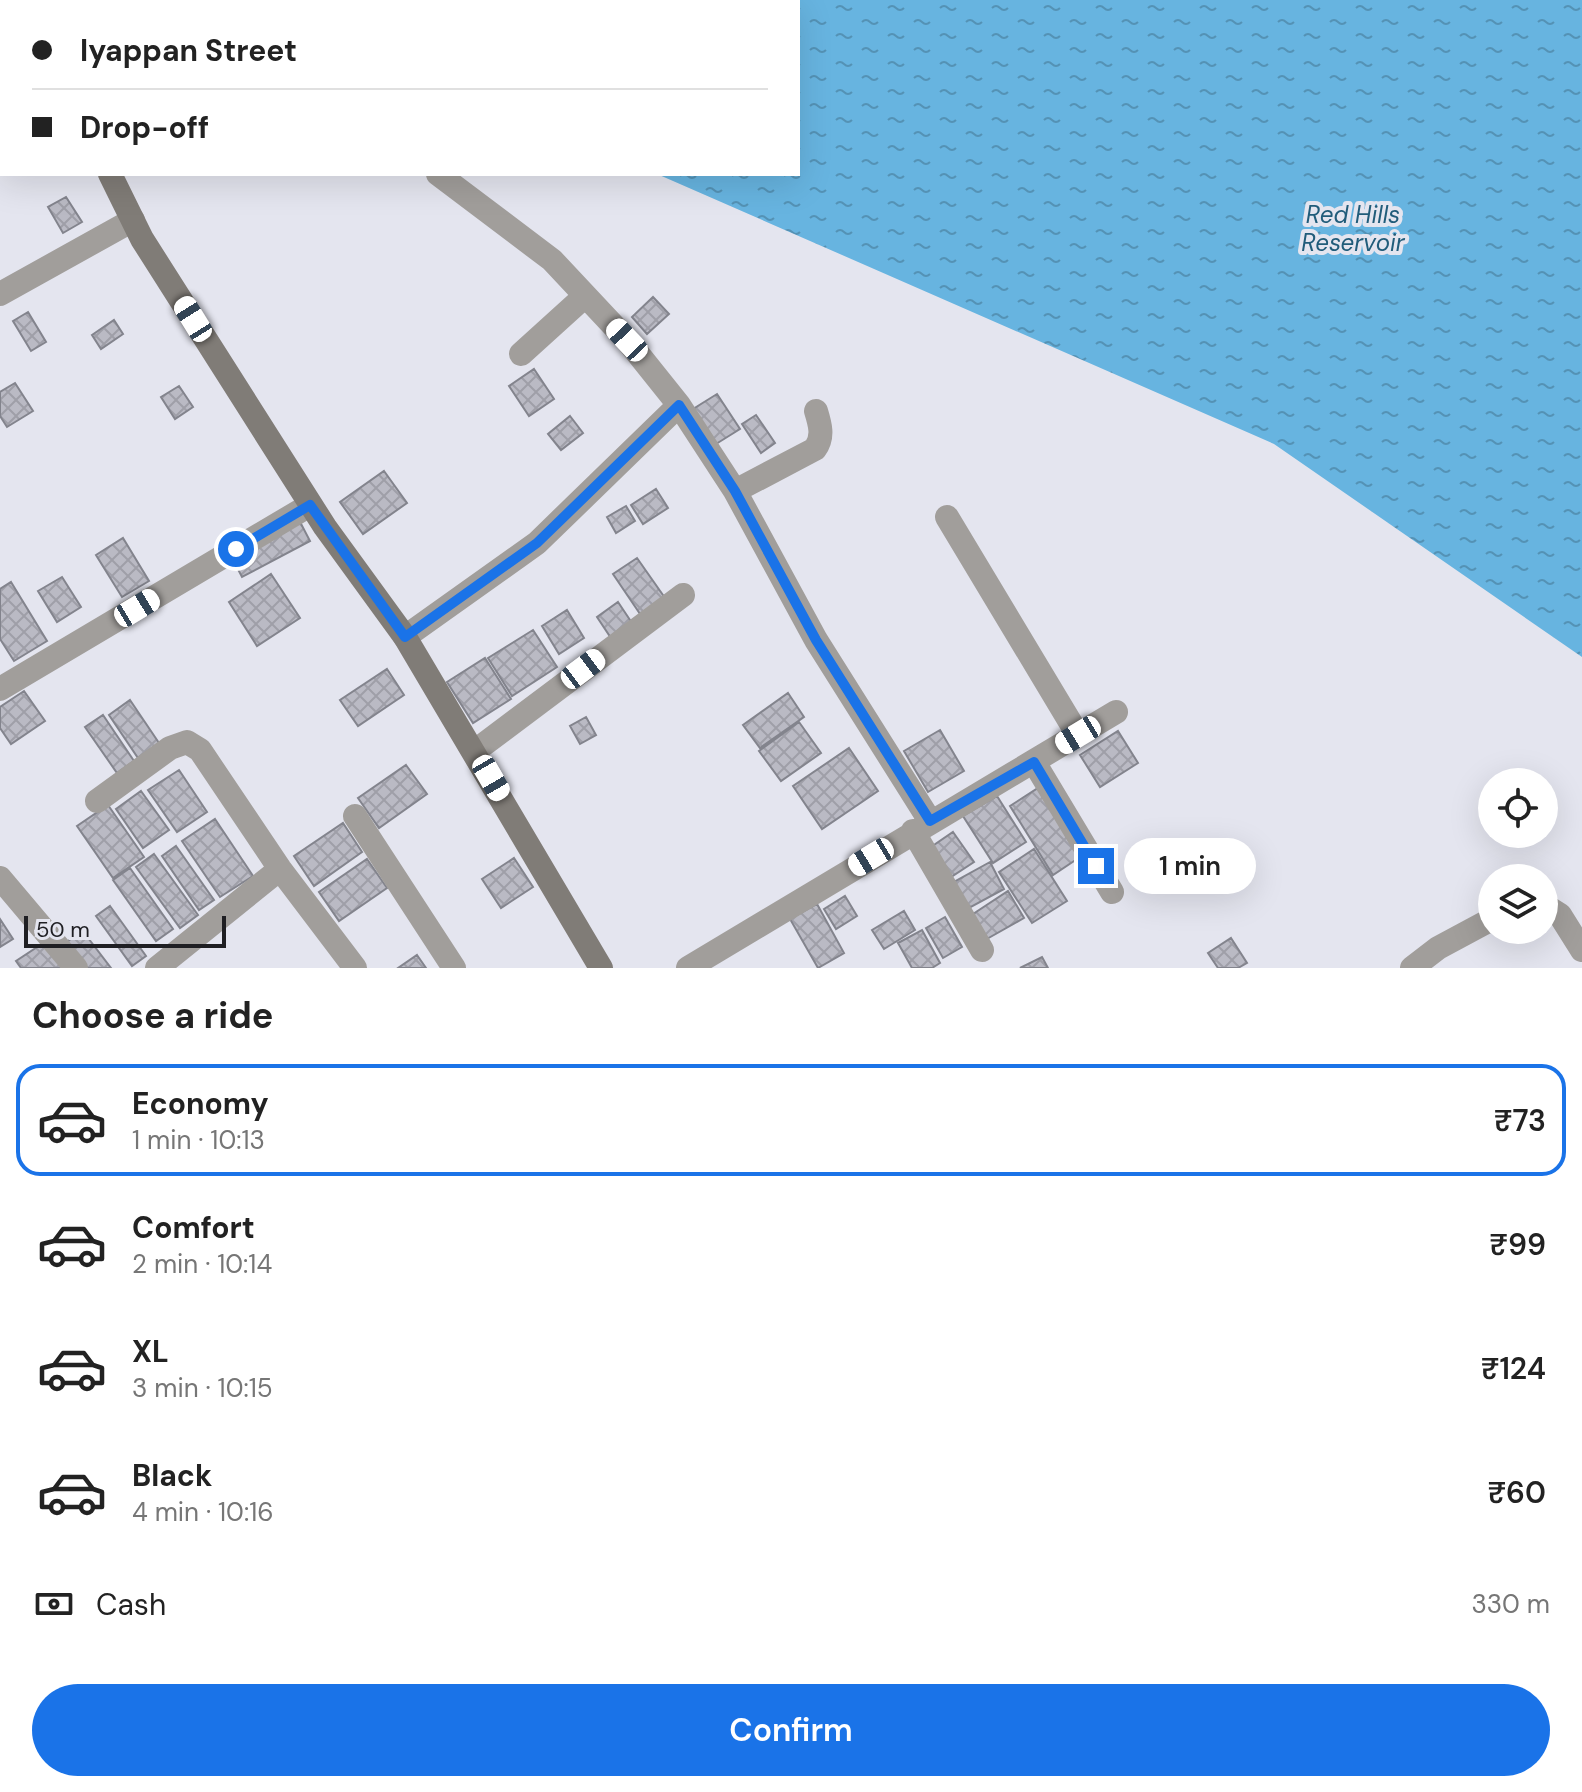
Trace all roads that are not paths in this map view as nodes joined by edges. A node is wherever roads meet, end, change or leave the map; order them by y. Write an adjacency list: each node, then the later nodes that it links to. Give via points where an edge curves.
1 (111, 176): 3 (street)
2 (441, 176): 5 (street, via 552,260)
3 (133, 220): 4 (street); 10 (street)
4 (2, 288)
5 (585, 296): 6 (street); 7 (street)
6 (521, 354)
7 (679, 405): 9 (street); 13 (street, via 537,543)
8 (816, 411): 9 (street, via 821,429 815,449)
9 (735, 491): 21 (street)
10 (310, 505): 13 (street); 14 (street)
11 (947, 517): 16 (street)
12 (683, 595): 17 (street)
13 (405, 637): 17 (street)
14 (0, 689)
15 (1116, 712): 16 (street)
16 (1078, 735): 18 (street)
17 (475, 751): 34 (street)
18 (1034, 762): 21 (street); 24 (street)
19 (97, 801): 22 (street, via 170,748 187,742 200,750)
20 (355, 816): 33 (street)
21 (922, 826): 27 (street); 35 (street)
22 (280, 869): 31 (street); 32 (street)
23 (0, 878): 30 (street)
24 (1112, 892)
25 (1558, 914): 28 (street)
26 (1478, 930): 29 (street)
27 (982, 950)
28 (1582, 950)
29 (1444, 958): 36 (street)
30 (76, 968)
31 (157, 968)
32 (355, 968)
33 (454, 968)
34 (601, 968)
35 (688, 968)
36 (1412, 968)

